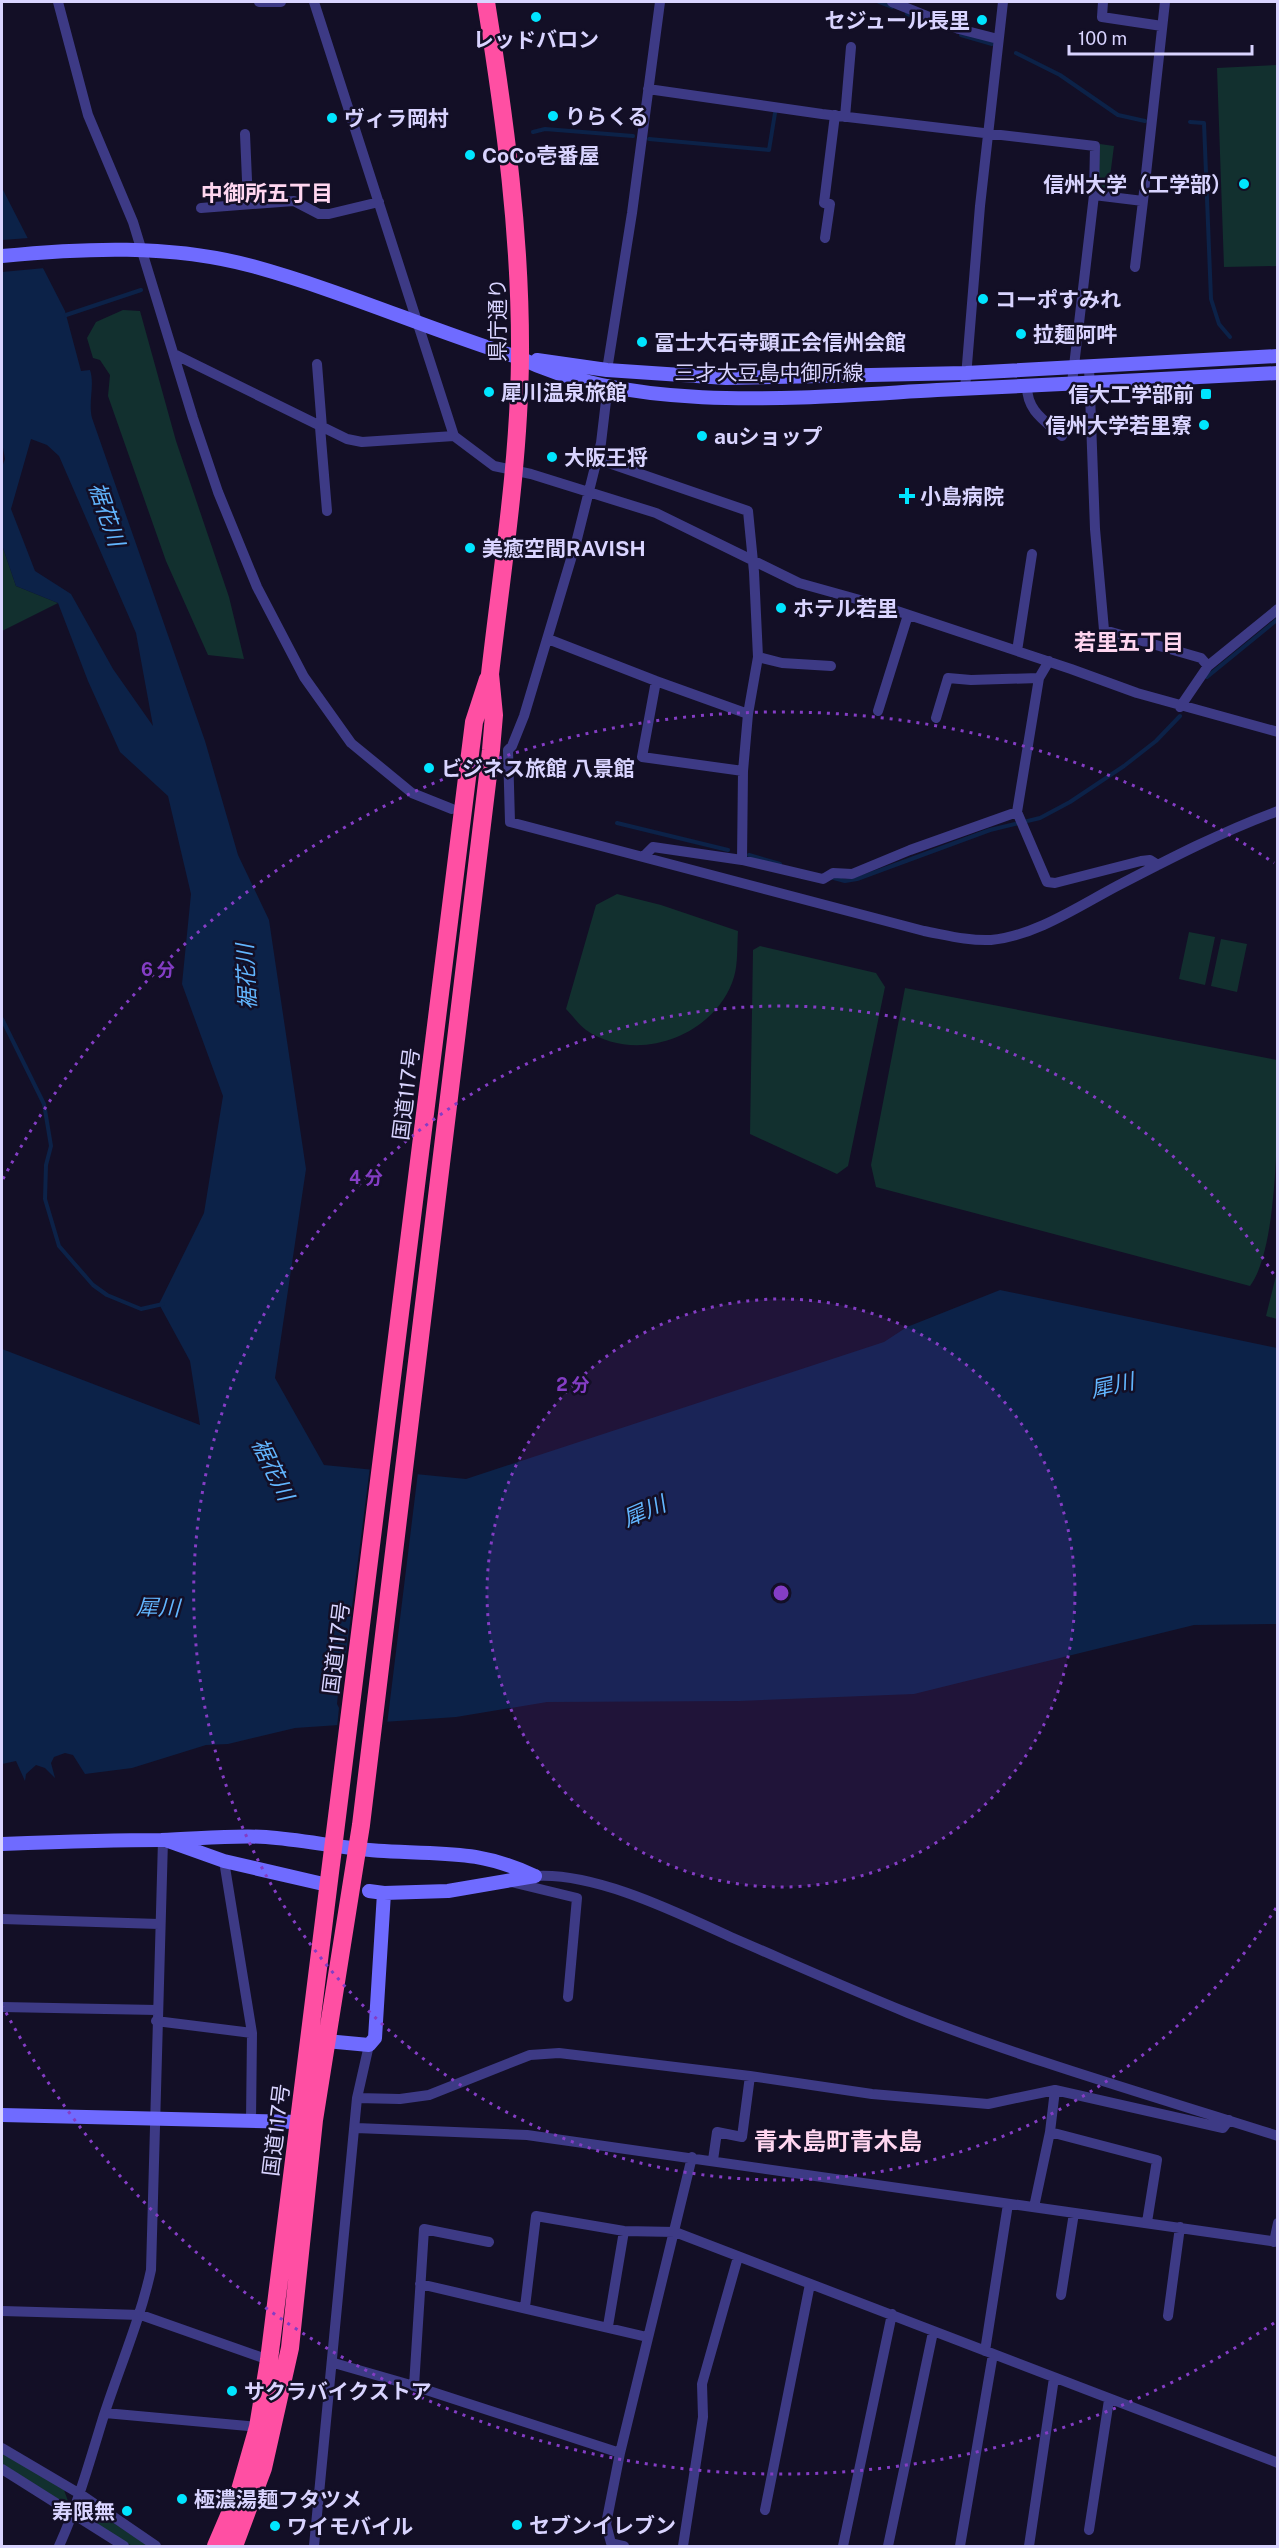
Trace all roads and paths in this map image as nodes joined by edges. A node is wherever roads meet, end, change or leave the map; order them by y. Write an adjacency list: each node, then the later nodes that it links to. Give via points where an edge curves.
1 (58, 2): 24 (street, via 88,115)
2 (258, 2): 3 (street)
3 (281, 2)
4 (314, 2): 20 (street)
5 (486, 2): 30 (highway, 県庁通り, via 512,171)
6 (660, 2): 14 (street)
7 (895, 2): 12 (street, via 959,29)
8 (1003, 2): 12 (street)
9 (1103, 2): 11 (street, via 1102,17)
10 (1165, 2): 11 (street)
11 (1162, 26): 19 (street)
12 (998, 39): 17 (street)
13 (851, 47): 15 (street)
14 (648, 89): 15 (street); 34 (street)
15 (840, 116): 17 (street); 23 (street, via 824,203 830,204)
16 (245, 134): 21 (street)
17 (988, 134): 18 (street, via 1095,146); 35 (street)
18 (1094, 195): 19 (street); 32 (street)
19 (1143, 201): 26 (street)
20 (379, 202): 21 (street, via 329,214 319,214 294,201); 27 (street)
21 (248, 203): 22 (street)
22 (201, 208)
23 (825, 238)
24 (136, 250): 25 (street); 27 (street, via 165,251 250,266); 28 (street)
25 (2, 256)
26 (1135, 267)
27 (418, 322): 30 (street); 43 (street)
28 (176, 355): 42 (street); 71 (street, via 192,418 238,545 304,677 351,743 412,793)
29 (1278, 356): 33 (street, 三才大豆島中御所線)
30 (520, 358): 34 (street, 三才大豆島中御所線); 39 (street, 三才大豆島中御所線, via 545,370); 46 (highway, 県庁通り)
31 (317, 364): 42 (street)
32 (1074, 367): 33 (street, 三才大豆島中御所線); 35 (street, 三才大豆島中御所線); 38 (street)
33 (1089, 367): 37 (street)
34 (607, 370): 35 (street, 三才大豆島中御所線, via 726,378)
35 (966, 373): 41 (street)
36 (1278, 374): 37 (street, 三才大豆島中御所線)
37 (1090, 382): 38 (street, 三才大豆島中御所線); 58 (street, via 1095,529 1104,630 1201,658)
38 (1072, 383): 40 (street, 三才大豆島中御所線)
39 (608, 384): 41 (street, 三才大豆島中御所線, via 684,396 763,398); 45 (street)
40 (1027, 386): 41 (street, 三才大豆島中御所線); 44 (street, via 1031,407)
41 (965, 389)
42 (321, 428): 43 (street, via 362,442); 48 (street)
43 (454, 436): 46 (street, via 494,466)
44 (1062, 436)
45 (597, 459): 47 (street); 50 (street, via 748,511)
46 (513, 470): 47 (street); 59 (highway, 県庁通り)
47 (588, 492): 50 (street, via 679,523); 53 (street)
48 (327, 511)
49 (1032, 554): 54 (street)
50 (753, 562): 52 (street, via 799,583); 55 (street)
51 (1278, 609): 58 (street)
52 (908, 615): 54 (street); 63 (street)
53 (548, 639): 61 (street); 68 (street, via 518,732)
54 (1017, 651): 56 (street)
55 (758, 657): 57 (street, via 782,663); 64 (street)
56 (1049, 662): 60 (street); 62 (street)
57 (831, 666)
58 (1208, 666): 62 (street)
59 (490, 674): 67 (highway, 県庁通り, via 474,722); 68 (highway, 県庁通り)
60 (1039, 678): 65 (street, via 948,678); 72 (street)
61 (656, 681): 64 (street); 69 (street, via 642,757)
62 (1180, 707): 66 (street)
63 (878, 711)
64 (748, 714): 69 (street)
65 (936, 718)
66 (1278, 732)
67 (472, 748): 68 (street); 71 (highway, 国道117号)
68 (499, 750): 73 (street, via 510,822); 79 (highway, 国道117号, via 482,830)
69 (743, 771): 74 (street)
70 (1278, 811): 75 (street)
71 (457, 816): 78 (highway, 国道117号)
72 (1019, 818): 74 (street, via 910,850 852,874 833,873 823,879); 75 (street, via 1047,882 1141,861 1150,860)
73 (644, 857): 74 (street, via 653,847); 75 (street, via 924,931 992,940 1059,916)
74 (742, 860)
75 (1158, 865)
76 (163, 1840): 77 (street, via 115,1838); 78 (street, via 265,1837); 80 (street); 87 (street)
77 (2, 1844)
78 (334, 1844): 79 (street); 101 (highway, 国道117号)
79 (357, 1848): 81 (street, via 468,1854); 92 (highway, 国道117号)
80 (224, 1861): 83 (street); 91 (street)
81 (536, 1876): 82 (street); 100 (street, via 567,1877 658,1905 908,2013 1074,2074)
82 (505, 1881): 85 (street, via 448,1891); 88 (street, via 577,1898)
83 (319, 1883)
84 (369, 1891): 85 (street)
85 (384, 1893): 93 (street, via 375,2038)
86 (2, 1919): 87 (street)
87 (159, 1924): 90 (street)
88 (568, 1997)
89 (2, 2007): 90 (street)
90 (157, 2015): 91 (street); 98 (street)
91 (252, 2033): 99 (street)
92 (326, 2041): 93 (street); 149 (highway, 国道117号, via 290,2348 263,2468)
93 (369, 2045): 96 (street)
94 (750, 2076): 95 (street, via 872,2094 988,2104); 96 (street, via 559,2053 530,2055 429,2095); 106 (street, via 742,2137 717,2132)
95 (1055, 2090): 100 (street, via 1223,2128); 103 (street)
96 (357, 2098): 102 (street)
97 (2, 2115): 98 (street)
98 (155, 2117): 99 (street); 123 (street, via 152,2270)
99 (251, 2120): 101 (street)
100 (1229, 2120): 104 (street)
101 (299, 2122): 130 (highway, 国道117号)
102 (356, 2128): 105 (street, via 527,2135); 131 (street)
103 (1050, 2132): 108 (street); 110 (street, via 1157,2160)
104 (1278, 2136)
105 (692, 2157): 106 (street); 114 (street)
106 (713, 2160): 107 (street)
107 (1008, 2204): 108 (street); 129 (street)
108 (1035, 2207): 109 (street)
109 (1074, 2213): 110 (street); 120 (street)
110 (1147, 2222): 112 (street)
111 (1278, 2223): 116 (street)
112 (1180, 2227): 116 (street); 125 (street)
113 (624, 2231): 114 (street); 121 (street, via 536,2216); 126 (street)
114 (675, 2232): 117 (street); 128 (street)
115 (489, 2242): 118 (street, via 424,2229)
116 (1276, 2242)
117 (738, 2257): 119 (street); 152 (street, via 702,2384 703,2416)
118 (420, 2284): 121 (street); 133 (street)
119 (810, 2284): 124 (street); 142 (street)
120 (1061, 2295)
121 (525, 2307): 126 (street)
122 (2, 2311): 123 (street)
123 (141, 2314): 130 (street); 135 (street)
124 (892, 2314): 127 (street); 153 (street)
125 (1168, 2316)
126 (608, 2326): 128 (street)
127 (933, 2332): 129 (street); 154 (street)
128 (647, 2337): 138 (street)
129 (989, 2352): 132 (street); 155 (street)
130 (269, 2360): 136 (highway, 国道117号)
131 (334, 2363): 133 (street); 150 (street)
132 (1054, 2378): 134 (street); 156 (street)
133 (414, 2386): 138 (street)
134 (1109, 2400): 139 (street); 144 (street)
135 (105, 2414): 136 (street); 141 (street)
136 (258, 2427): 148 (highway, 国道117号, via 240,2490)
137 (2, 2448): 141 (street)
138 (620, 2453): 151 (street, via 606,2524 611,2543)
139 (1278, 2463)
140 (2, 2469): 143 (street)
141 (80, 2494): 143 (street); 147 (street)
142 (765, 2510)
143 (73, 2514): 145 (street); 146 (street)
144 (1089, 2530)
145 (58, 2547)
146 (124, 2547)
147 (156, 2547)
148 (216, 2547)
149 (234, 2547)
150 (314, 2547)
151 (624, 2547)
152 (683, 2547)
153 (843, 2547)
154 (888, 2547)
155 (960, 2547)
156 (1029, 2547)

